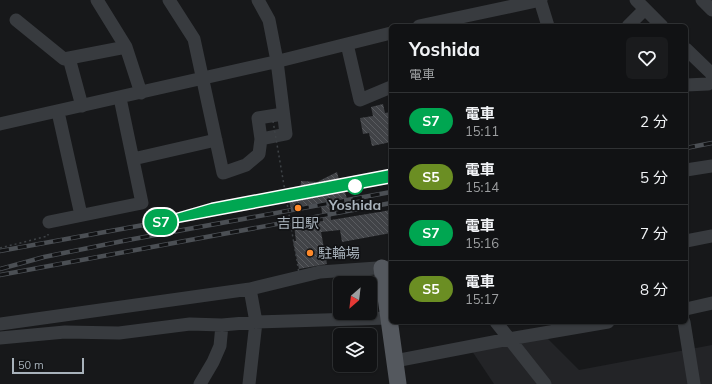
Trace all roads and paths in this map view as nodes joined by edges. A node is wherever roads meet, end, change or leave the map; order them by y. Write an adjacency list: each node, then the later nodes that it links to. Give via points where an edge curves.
1 (169, 0): 21 (street, via 194,39)
2 (258, 0): 19 (street, via 269,20)
3 (541, 0): 7 (street); 11 (street)
4 (702, 0): 8 (street)
5 (103, 2): 16 (street)
6 (640, 4): 12 (street); 13 (street)
7 (488, 5): 10 (street)
8 (712, 10)
9 (16, 20): 18 (street, via 64,59)
10 (426, 24)
11 (547, 24)
12 (629, 24)
13 (660, 24)
14 (389, 34): 15 (street)
15 (347, 44): 19 (street); 24 (street, via 360,100)
16 (126, 46): 18 (street); 25 (street)
17 (688, 51): 20 (street)
18 (69, 58): 27 (street)
19 (277, 61): 21 (street); 29 (street)
20 (712, 74)
21 (203, 79): 25 (street); 32 (street)
22 (712, 81): 23 (street, via 708,84)
23 (688, 85)
24 (389, 88)
25 (141, 93): 26 (street)
26 (120, 98): 27 (street); 33 (street)
27 (82, 106): 28 (street)
28 (58, 112): 30 (street); 36 (street)
29 (278, 117): 31 (street, via 258,118); 31 (street, via 286,134); 42 (path, bridge, via 276,145)
30 (0, 124)
31 (261, 139): 32 (street, via 260,154 246,165 223,172)
32 (216, 140): 33 (street)
33 (132, 159): 36 (street, via 142,203)
34 (712, 166): 35 (street)
35 (688, 170)
36 (81, 215): 37 (street)
37 (49, 222): 40 (path, via 48,236)
38 (712, 236): 39 (street)
39 (688, 240)
40 (0, 248)
41 (386, 267): 43 (street, via 320,272); 46 (main road)
42 (299, 273)
43 (250, 289): 47 (street); 48 (street)
44 (712, 303): 45 (street)
45 (688, 308)
46 (389, 318): 47 (street)
47 (256, 322): 53 (street); 58 (street)
48 (0, 324)
49 (390, 324): 56 (main road)
50 (498, 324): 55 (street)
51 (596, 324): 55 (street)
52 (684, 324): 61 (street)
53 (222, 325): 54 (street, via 190,324 119,333 65,332); 57 (street, via 220,346)
54 (0, 338)
55 (509, 339): 56 (street); 60 (street)
56 (395, 361): 59 (main road)
57 (200, 384)
58 (249, 384)
59 (398, 384)
60 (545, 384)
61 (694, 384)

